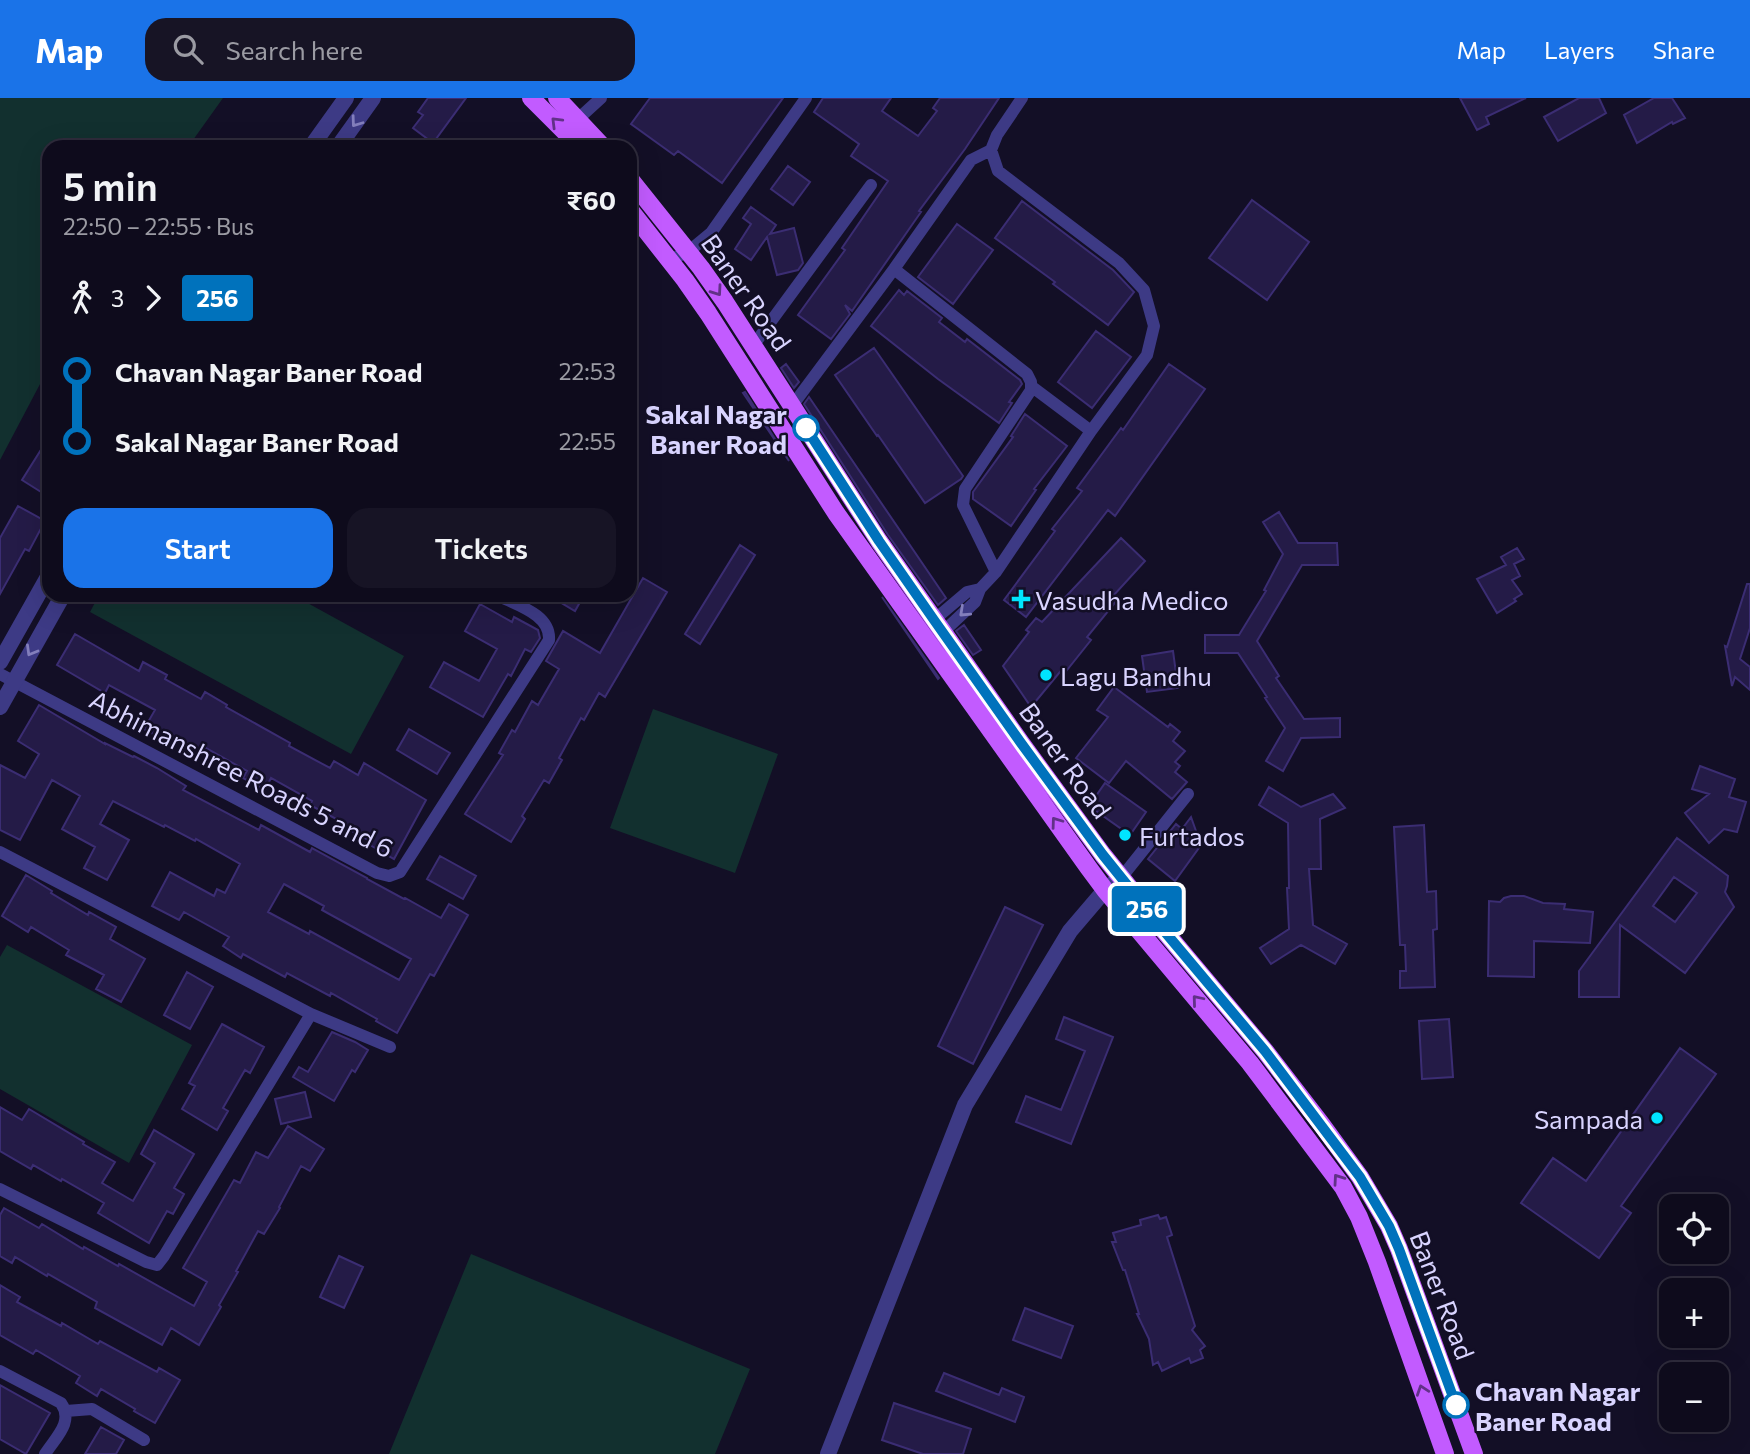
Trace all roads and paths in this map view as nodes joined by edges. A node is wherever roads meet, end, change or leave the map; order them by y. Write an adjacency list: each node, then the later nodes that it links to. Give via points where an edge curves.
1 (346, 98): 9 (street)
2 (373, 98): 10 (street, one-way to 10)
3 (531, 98): 11 (main road, one-way to 3)
4 (557, 98): 8 (main road)
5 (601, 98): 8 (street)
6 (806, 98): 17 (street, via 711,233)
7 (1022, 98): 13 (street)
8 (578, 119): 12 (main road)
9 (316, 140)
10 (343, 140)
11 (572, 140)
12 (597, 140)
13 (991, 150): 19 (street, via 971,160); 23 (street, via 998,171 1119,263 1144,290 1154,326 1147,355)
14 (871, 185): 20 (street)
15 (637, 188): 17 (main road, Baner Road)
16 (637, 219): 18 (main road, Baner Road)
17 (688, 252): 18 (street); 20 (main road, Baner Road, one-way to 20)
18 (669, 260): 35 (main road, Baner Road, one-way to 18, via 836,513)
19 (894, 269): 21 (street, via 1027,374); 22 (street)
20 (753, 346): 22 (main road, Baner Road)
21 (1031, 386): 23 (street); 24 (street, via 963,497)
22 (792, 406): 28 (main road, Baner Road)
23 (1091, 431): 24 (street)
24 (996, 572): 28 (street, via 979,589 967,592)
25 (42, 587): 29 (street)
26 (58, 602): 30 (street, one-way to 30)
27 (511, 602): 30 (street, Abhimanshree Roads 5 and 6, via 544,621 549,640 400,872 389,876)
28 (939, 626): 34 (main road, Baner Road)
29 (0, 662)
30 (7, 678): 31 (street)
31 (0, 706)
32 (1188, 794): 34 (street)
33 (0, 852): 36 (street)
34 (1121, 878): 35 (street); 45 (main road, Baner Road, via 1265,1051 1360,1177 1399,1249)
35 (1105, 890): 43 (street, via 1070,931 965,1105); 44 (main road, Baner Road, one-way to 35, via 1377,1262 1343,1187 1250,1063)
36 (311, 1014): 37 (street); 38 (street, via 157,1265)
37 (390, 1047)
38 (0, 1189)
39 (0, 1371): 40 (street, via 61,1403)
40 (66, 1411): 41 (street, via 92,1409); 42 (street, via 65,1424)
41 (144, 1440)
42 (45, 1454)
43 (828, 1454)
44 (1445, 1454)
45 (1474, 1454)

